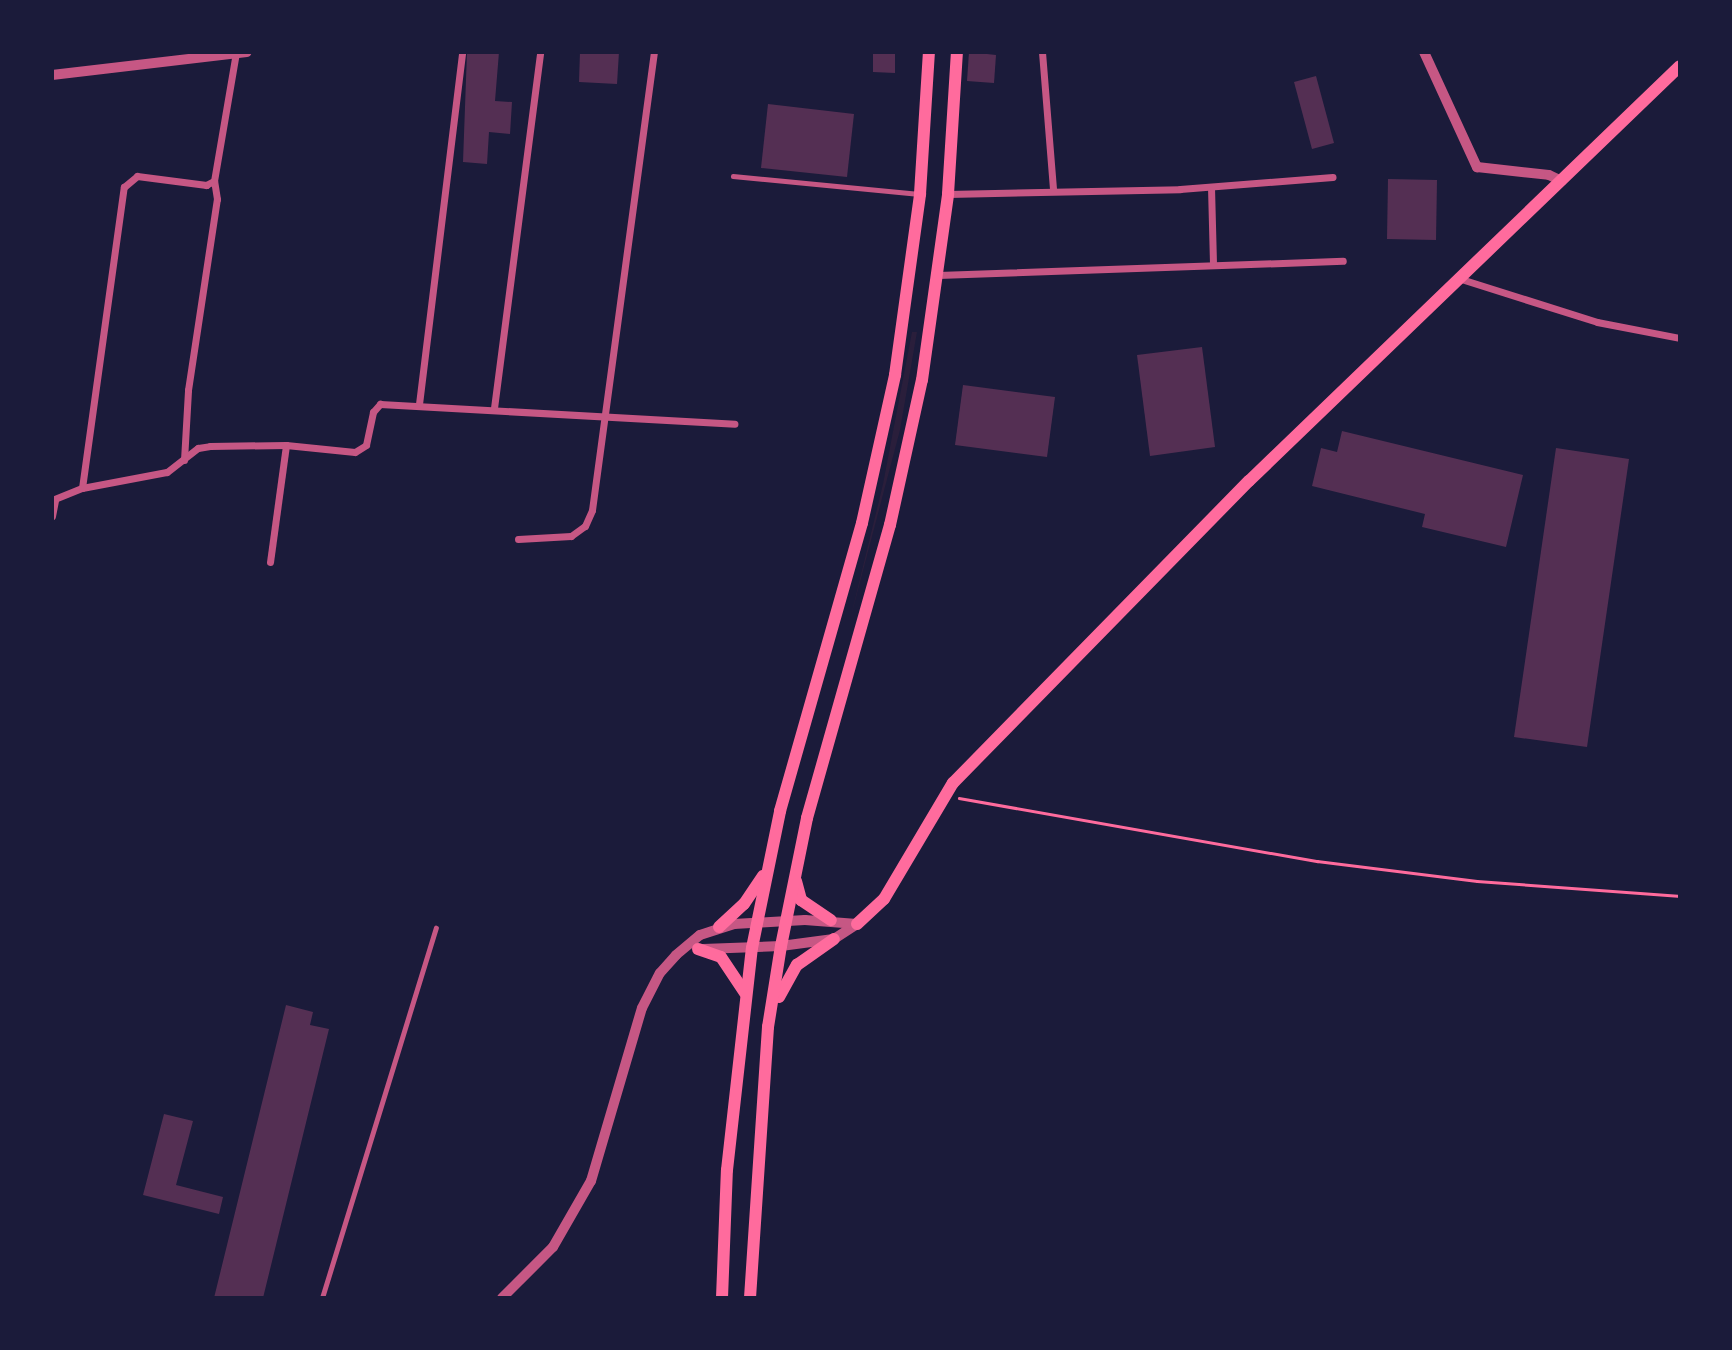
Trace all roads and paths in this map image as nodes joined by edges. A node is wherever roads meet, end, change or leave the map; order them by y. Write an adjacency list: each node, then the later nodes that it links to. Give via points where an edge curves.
1 (247, 52): 9 (street)
2 (462, 52): 25 (street)
3 (540, 52): 26 (street)
4 (654, 52): 27 (street)
5 (929, 52): 18 (main road)
6 (957, 52): 19 (main road)
7 (1042, 52): 17 (street)
8 (1424, 52): 15 (street, via 1477,167 1549,175)
9 (236, 53): 11 (street); 14 (street)
10 (1679, 66): 15 (main road)
11 (52, 75)
12 (733, 176): 18 (lane)
13 (1333, 177): 16 (street)
14 (214, 181): 30 (street, via 218,199 188,390); 31 (street, via 206,185 137,176 124,187)
15 (1562, 181): 23 (main road)
16 (1211, 187): 17 (street); 21 (street)
17 (1053, 190): 19 (street)
18 (920, 194): 37 (main road, via 895,375 879,451)
19 (948, 194): 22 (main road)
20 (1343, 261): 21 (street)
21 (1213, 264): 22 (street)
22 (938, 275): 38 (main road, via 905,463)
23 (1461, 279): 24 (street, via 1597,322); 36 (main road, via 1249,481)
24 (1679, 338)
25 (419, 404): 26 (street); 29 (street, via 377,405 366,445 355,452)
26 (494, 408): 27 (street)
27 (608, 416): 28 (street); 34 (street, via 592,510 585,526 554,540)
28 (734, 424)
29 (285, 445): 30 (street, via 210,446 198,448); 35 (street)
30 (184, 460): 31 (street, via 167,472)
31 (82, 488): 32 (street)
32 (54, 500): 33 (street)
33 (52, 516)
34 (518, 540)
35 (270, 562)
36 (945, 796): 39 (path, via 1317,862 1477,881); 43 (main road, via 884,900)
37 (768, 870): 41 (main road); 44 (main road, via 744,904)
38 (795, 877): 40 (main road, via 802,900); 42 (main road)
39 (1679, 897)
40 (831, 920): 42 (street); 43 (street)
41 (758, 921): 42 (street); 44 (street); 48 (main road)
42 (786, 921): 47 (main road)
43 (857, 924): 46 (street)
44 (719, 927): 50 (street, via 700,935)
45 (436, 928): 53 (lane)
46 (834, 939): 47 (street); 52 (main road, via 797,965 785,980)
47 (781, 946): 48 (street); 52 (main road)
48 (752, 948): 49 (street); 51 (main road)
49 (698, 949): 50 (street); 51 (main road, via 721,957)
50 (676, 955): 54 (street, via 660,973 642,1008 591,1181 553,1247)
51 (745, 993): 55 (main road, via 727,1170)
52 (768, 1027): 56 (main road)
53 (322, 1297)
54 (502, 1297)
55 (722, 1297)
56 (750, 1297)

